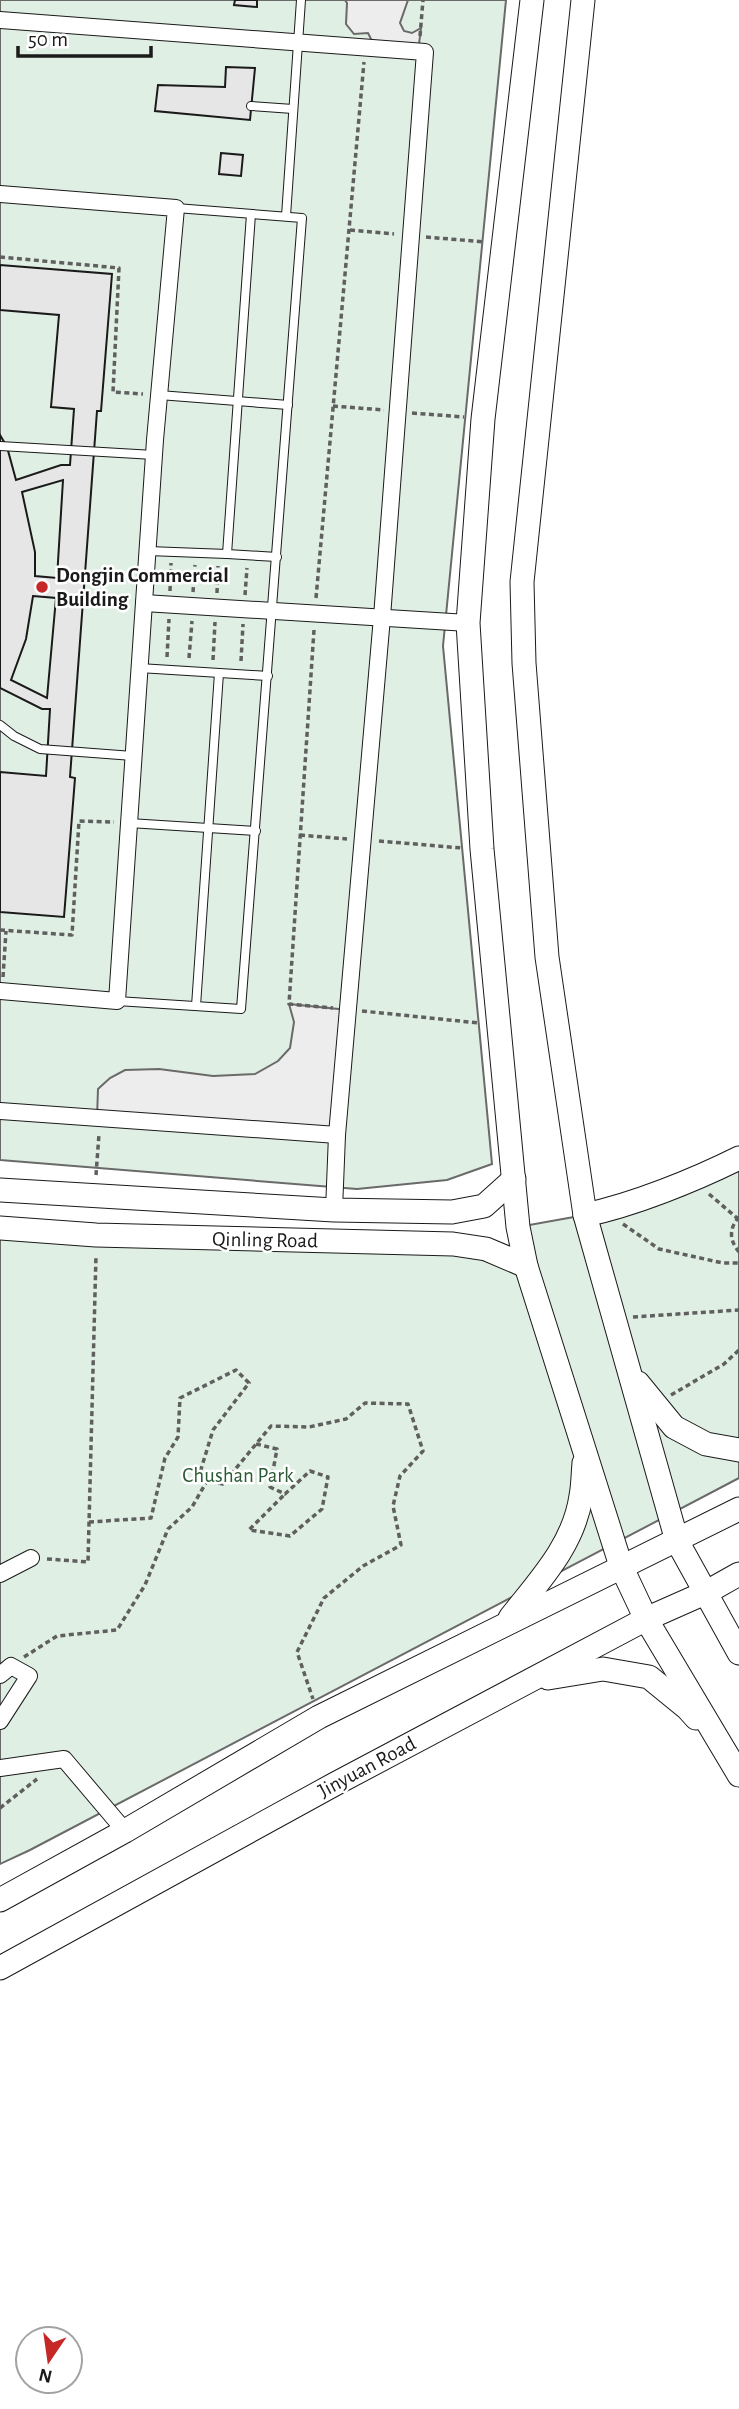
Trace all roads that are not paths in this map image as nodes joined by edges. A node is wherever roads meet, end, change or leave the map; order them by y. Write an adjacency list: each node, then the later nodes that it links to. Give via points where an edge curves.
1 (301, 0): 5 (lane)
2 (532, 0): 23 (main road, via 484,419)
3 (583, 0): 41 (main road, via 522,582 547,957)
4 (0, 20): 5 (street)
5 (297, 43): 7 (lane); 22 (street, via 425,52)
6 (251, 106): 7 (lane)
7 (293, 109): 11 (lane)
8 (0, 194): 9 (street)
9 (176, 208): 10 (lane); 12 (street)
10 (251, 214): 11 (lane); 13 (lane)
11 (286, 216): 14 (lane, via 302,218)
12 (159, 396): 13 (lane); 16 (street)
13 (238, 401): 14 (lane); 18 (lane)
14 (288, 405): 19 (lane)
15 (0, 446): 16 (lane)
16 (154, 455): 17 (street)
17 (148, 551): 18 (lane); 20 (street)
18 (227, 554): 19 (lane)
19 (277, 557): 21 (lane)
20 (144, 603): 21 (street); 24 (street)
21 (273, 611): 22 (street); 26 (lane)
22 (382, 617): 23 (street); 36 (street)
23 (468, 623): 38 (main road, via 482,849)
24 (139, 668): 25 (lane); 28 (street)
25 (219, 673): 26 (lane); 30 (lane)
26 (268, 676): 31 (lane)
27 (0, 724): 28 (lane, via 40,749)
28 (132, 756): 29 (street)
29 (128, 823): 30 (lane); 33 (street)
30 (209, 828): 31 (lane); 34 (lane)
31 (256, 831): 34 (lane, via 241,1009)
32 (1, 991): 33 (street)
33 (117, 1001): 34 (lane)
34 (196, 1006)
35 (0, 1111): 36 (street)
36 (337, 1136): 40 (street)
37 (739, 1158): 41 (main road)
38 (514, 1179): 40 (main road, Qinling Road, via 484,1206 452,1212); 43 (main road)
39 (0, 1190): 40 (main road, Qinling Road)
40 (334, 1210)
41 (595, 1213): 44 (main road, via 615,1317)
42 (0, 1228): 43 (main road, Qinling Road, via 96,1235 453,1244 486,1249)
43 (526, 1266): 45 (main road)
44 (632, 1376): 46 (main road, via 674,1427 706,1444); 48 (main road)
45 (585, 1450): 50 (main road); 55 (main road, via 581,1498 572,1528 557,1559)
46 (739, 1450)
47 (739, 1509): 48 (main road)
48 (677, 1541): 50 (main road); 53 (main road)
49 (31, 1558): 51 (street)
50 (621, 1566): 54 (main road); 55 (main road)
51 (0, 1574)
52 (739, 1574): 53 (main road, Jinyuan Road)
53 (707, 1592): 54 (main road, Jinyuan Road); 56 (main road)
54 (646, 1619): 58 (main road, Jinyuan Road); 60 (main road)
55 (504, 1625): 63 (main road, via 319,1717)
56 (739, 1653)
57 (5, 1670): 59 (street, via 29,1676)
58 (531, 1680): 60 (main road, via 603,1669 649,1677 688,1708); 65 (main road, Jinyuan Road)
59 (0, 1721)
60 (727, 1755): 62 (main road)
61 (0, 1768): 63 (street, via 64,1759)
62 (739, 1775)
63 (125, 1832): 64 (main road)
64 (0, 1900)
65 (0, 1968)

